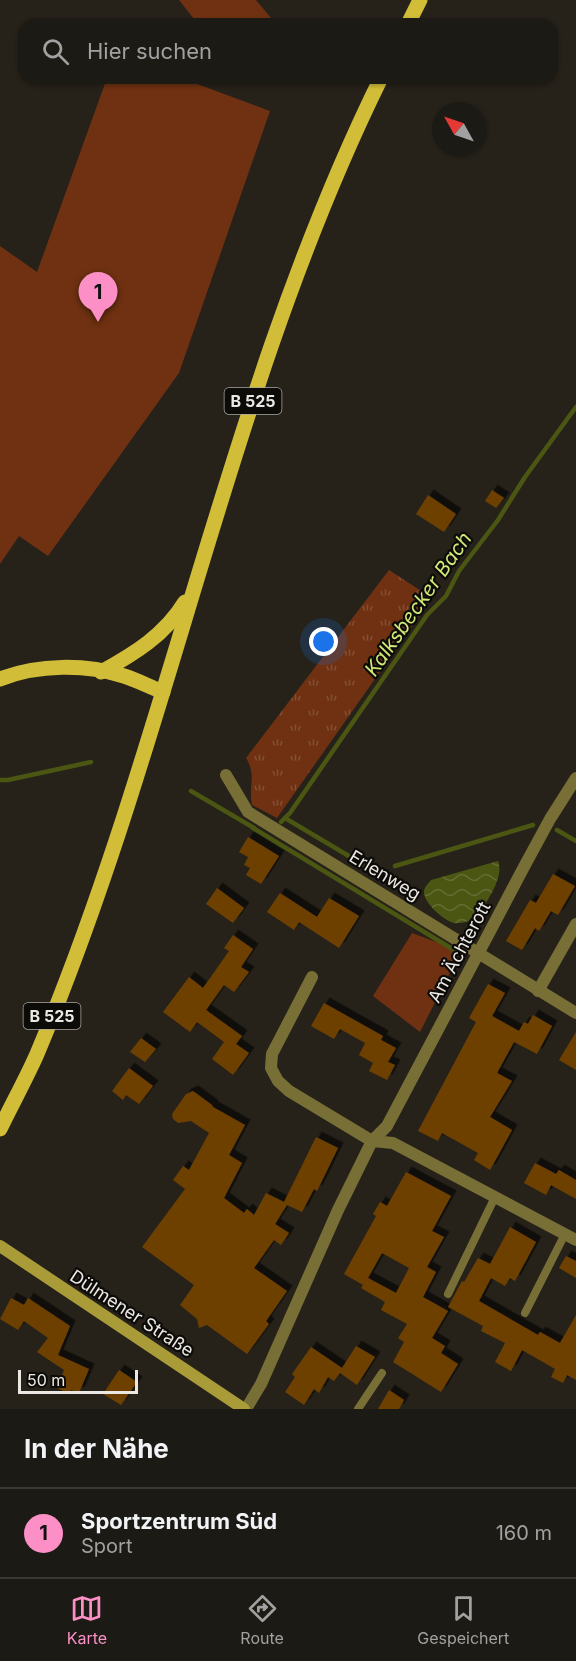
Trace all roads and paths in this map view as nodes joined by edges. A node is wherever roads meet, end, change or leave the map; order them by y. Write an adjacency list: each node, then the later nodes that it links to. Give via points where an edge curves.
1 (420, 0): 2 (main road)
2 (411, 18)
3 (378, 84): 4 (main road, B 525, via 335,178 288,299)
4 (196, 586): 5 (main road, via 176,617 155,639); 7 (main road, B 525)
5 (101, 672): 6 (main road, via 56,668); 7 (main road, via 125,676)
6 (0, 679)
7 (163, 692): 15 (main road, B 525, via 72,967)
8 (226, 776): 11 (street, Erlenweg, via 248,812)
9 (576, 778): 11 (street, Am Ächterott, via 540,836)
10 (576, 924): 13 (street)
11 (478, 953): 13 (street, Erlenweg); 16 (street, Am Ächterott, via 387,1126)
12 (312, 977): 16 (street, via 272,1054 271,1068 289,1091)
13 (538, 991): 14 (street, Erlenweg)
14 (576, 1013)
15 (0, 1130)
16 (372, 1141): 17 (street, via 393,1143); 23 (street, Am Ächterott, via 261,1384)
17 (495, 1197): 18 (street); 20 (lane)
18 (571, 1237): 21 (lane)
19 (0, 1246): 23 (street, Dülmener Straße)
20 (448, 1294)
21 (525, 1313)
22 (382, 1373): 24 (lane)
23 (245, 1409)
24 (358, 1409)

